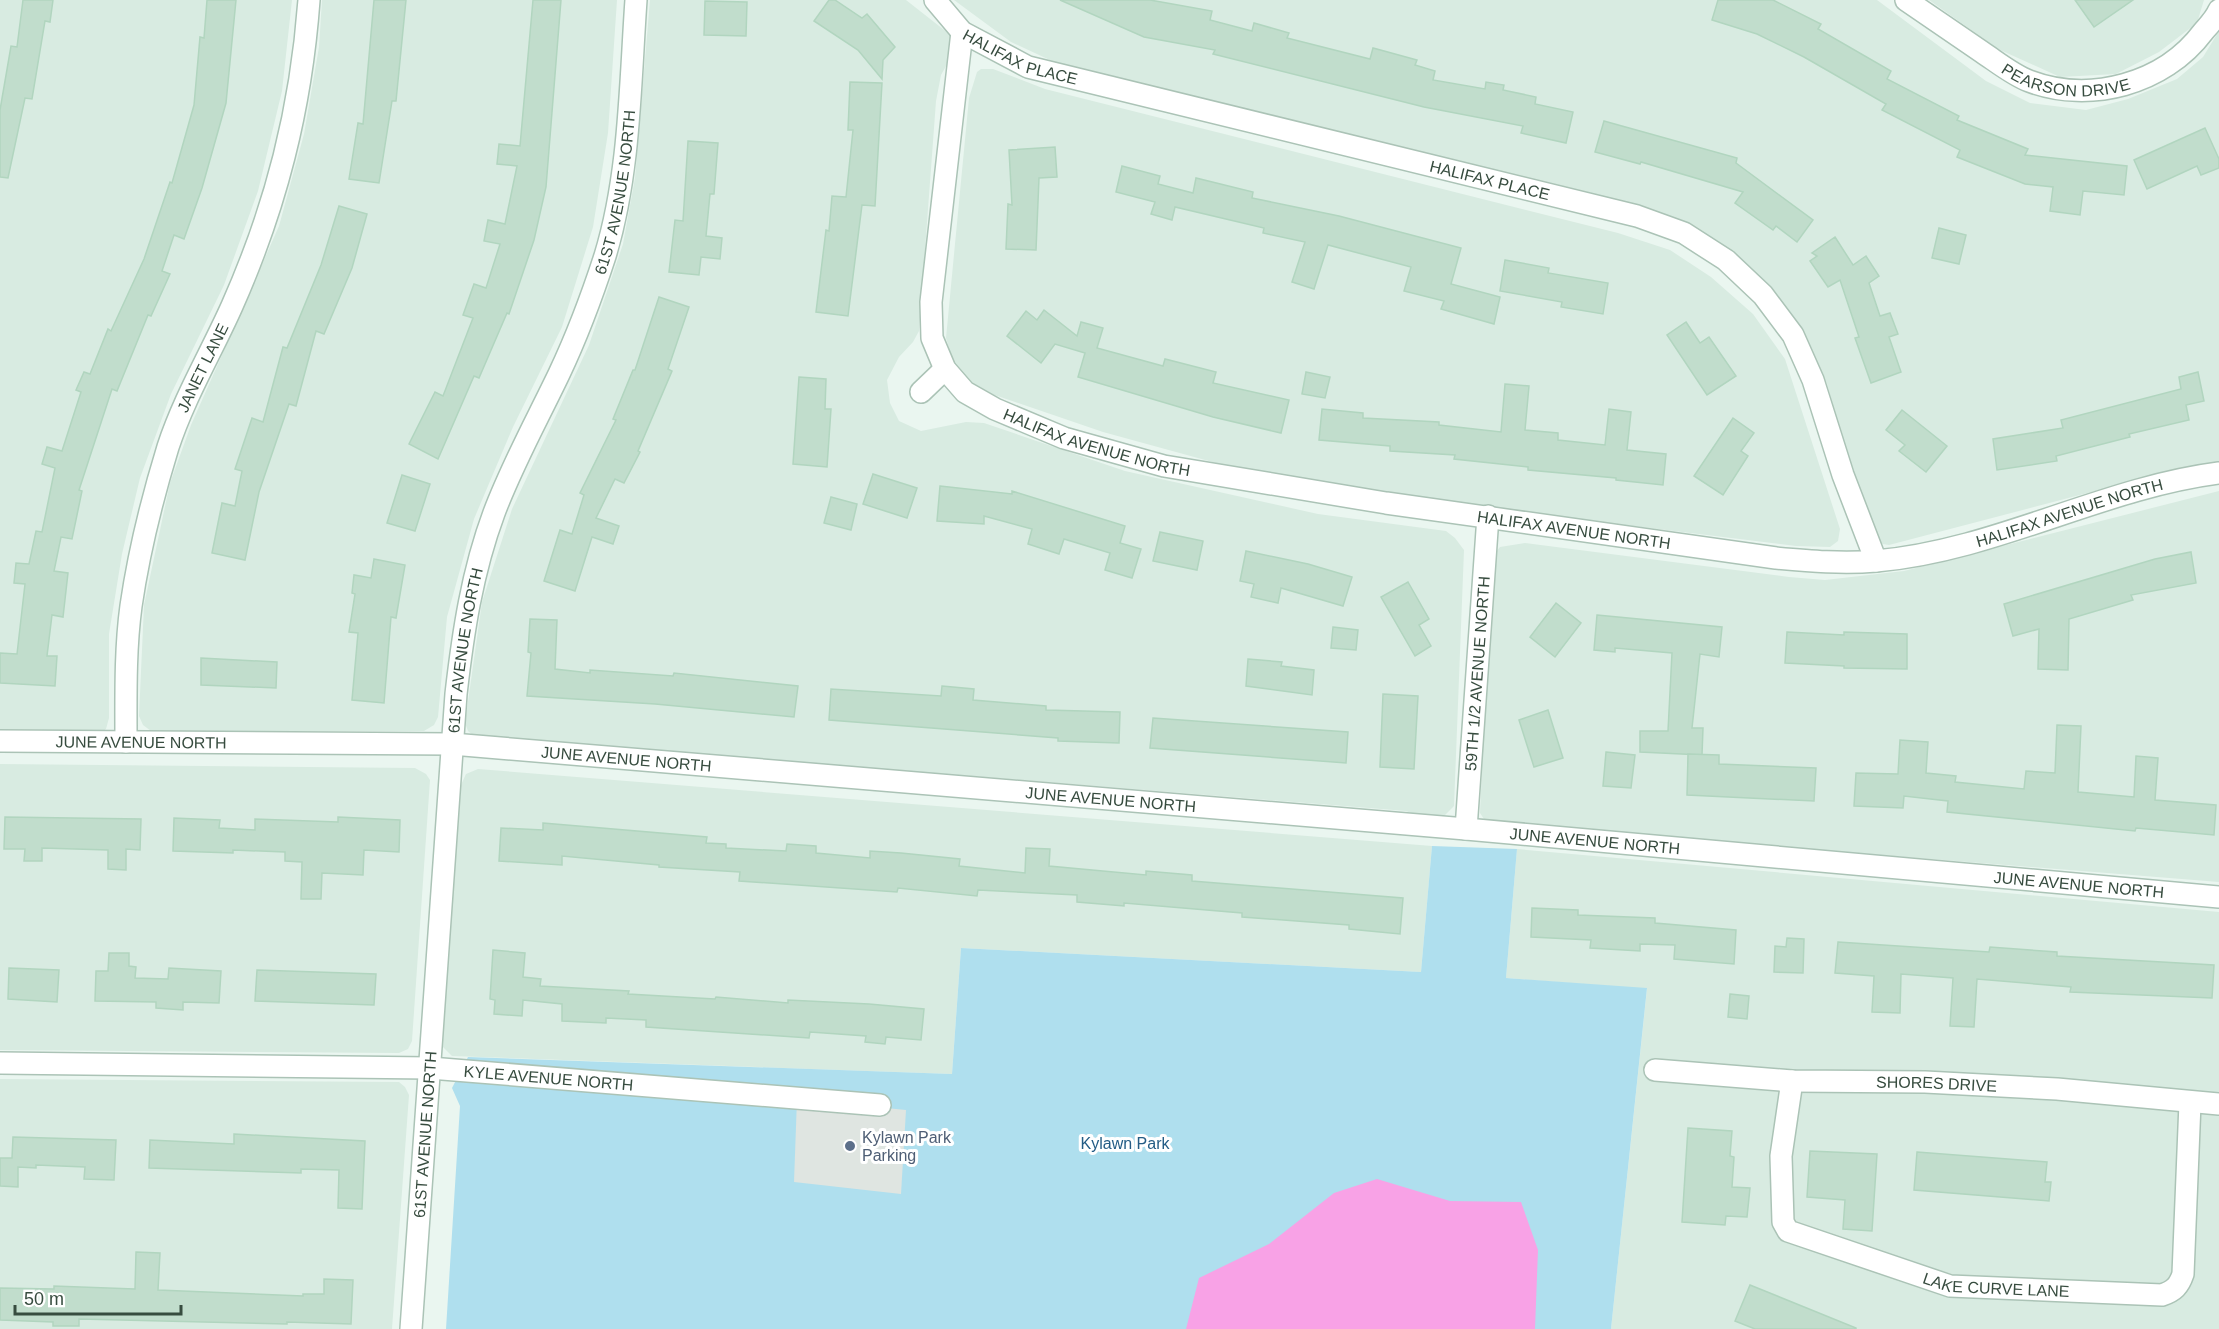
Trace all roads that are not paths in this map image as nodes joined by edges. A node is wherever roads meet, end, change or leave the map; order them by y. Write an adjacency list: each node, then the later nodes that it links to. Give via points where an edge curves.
1 (309, 0): 13 (street, JANET LANE, via 298,92 283,165 260,238 169,444 145,525 131,608)
2 (636, 0): 14 (street, 61ST AVENUE NORTH, via 620,193 605,254 585,313 494,513 478,562 463,633)
3 (935, 0): 6 (street, HALIFAX PLACE)
4 (1906, 0): 5 (street, PEARSON DRIVE, via 2029,81 2065,89 2100,90 2136,82 2168,66 2196,42)
5 (2219, 10)
6 (962, 32): 7 (street, HALIFAX AVENUE NORTH, via 931,302 932,338); 11 (street, HALIFAX PLACE, via 1028,67 1637,216 1684,233 1726,260 1756,288 1793,335)
7 (945, 369): 8 (street); 10 (street, HALIFAX AVENUE NORTH, via 965,392 995,409 1064,438 1153,463 1386,503)
8 (921, 393)
9 (2219, 473): 11 (street, HALIFAX AVENUE NORTH, via 2119,496 1967,544)
10 (1488, 516): 11 (street, HALIFAX AVENUE NORTH, via 1776,558 1841,563); 15 (street, 59TH 1/2 AVENUE NORTH)
11 (1876, 561)
12 (0, 741): 13 (street, JUNE AVENUE NORTH)
13 (126, 741): 14 (street, JUNE AVENUE NORTH)
14 (452, 744): 15 (street, JUNE AVENUE NORTH); 18 (street, 61ST AVENUE NORTH)
15 (1466, 829): 16 (street, JUNE AVENUE NORTH)
16 (2219, 897)
17 (0, 1063): 18 (street, KYLE AVENUE NORTH)
18 (430, 1068): 23 (street, KYLE AVENUE NORTH); 24 (street, 61ST AVENUE NORTH)
19 (1655, 1070): 20 (street, SHORES DRIVE)
20 (1792, 1081): 21 (street, SHORES DRIVE, via 1925,1082 2057,1089); 21 (street, LAKE CURVE LANE, via 1781,1156 1784,1222 1788,1231 1950,1286 2162,1295 2172,1292 2183,1274)
21 (2190, 1103): 22 (street, SHORES DRIVE)
22 (2219, 1104)
23 (880, 1105)
24 (411, 1329)

